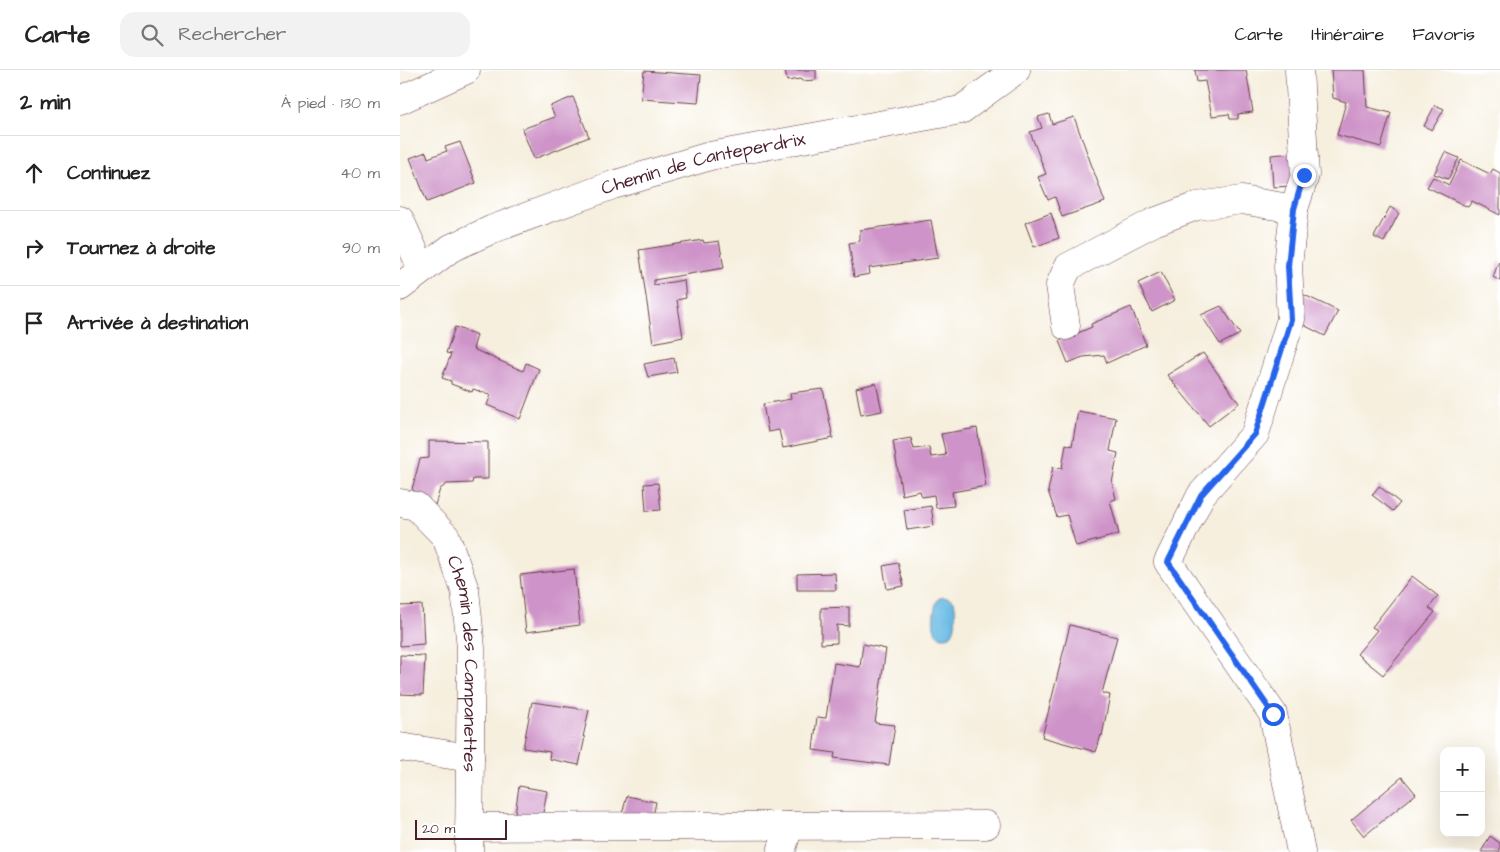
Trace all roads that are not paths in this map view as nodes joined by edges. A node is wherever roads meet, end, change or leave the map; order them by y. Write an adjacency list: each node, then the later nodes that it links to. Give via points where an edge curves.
1 (466, 70): 4 (street)
2 (1016, 70): 7 (street, Chemin de Canteperdrix, via 962,110 710,156 613,185 493,229 452,248)
3 (1299, 70): 5 (street, via 1304,175)
4 (400, 100)
5 (1294, 209): 9 (street, via 1242,200 1197,206 1154,222 1068,267 1060,285); 17 (street, via 1288,266 1291,320 1255,434 1201,495 1168,562 1273,714)
6 (400, 220): 7 (street)
7 (422, 269): 8 (street, Chemin de Canteperdrix)
8 (400, 287)
9 (1066, 326)
10 (400, 503): 12 (street, Chemin des Campanettes, via 416,506 446,538 464,590 471,648)
11 (400, 747): 12 (street)
12 (470, 758): 15 (street, Chemin des Campanettes)
13 (986, 825): 14 (street)
14 (789, 826): 15 (street); 16 (street)
15 (469, 839)
16 (781, 852)
17 (1301, 852)

